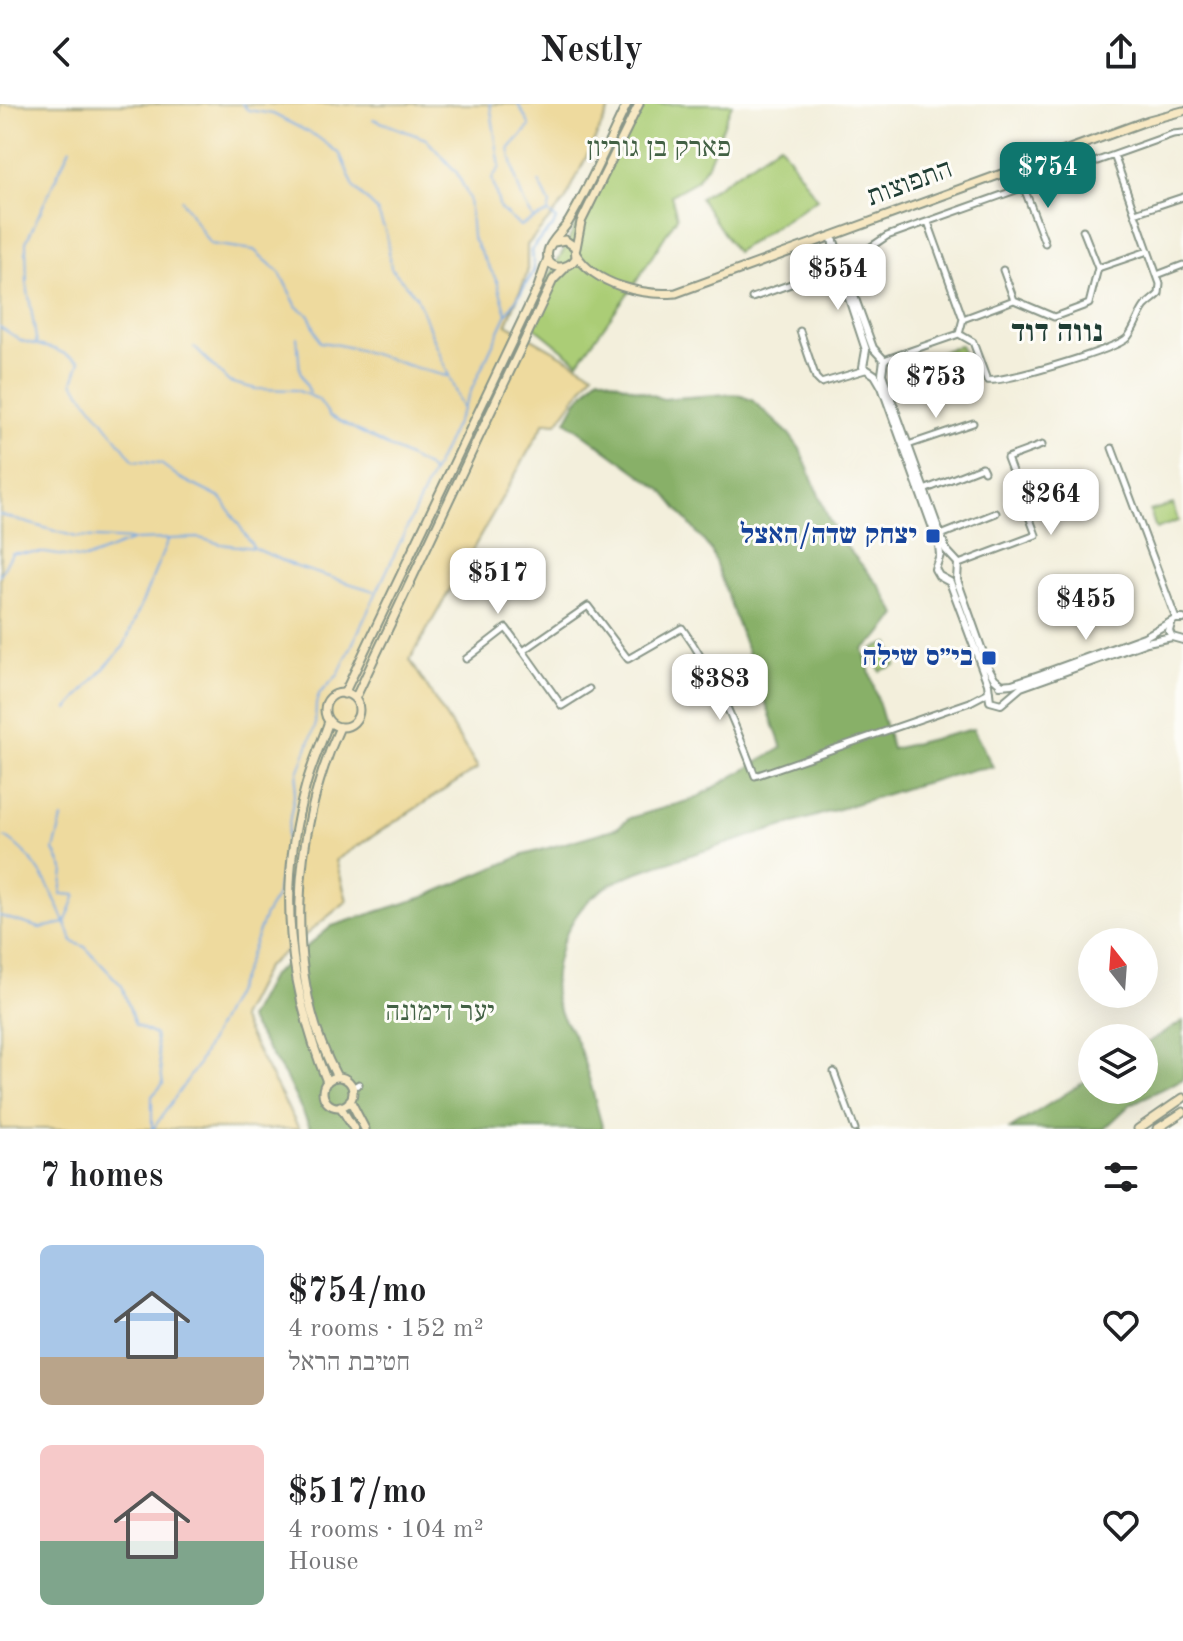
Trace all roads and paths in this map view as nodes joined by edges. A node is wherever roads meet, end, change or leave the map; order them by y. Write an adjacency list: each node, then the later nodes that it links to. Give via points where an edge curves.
1 (627, 104): 12 (main road)
2 (639, 104): 15 (main road, via 581,222)
3 (1183, 108): 11 (main road, התפוצות)
4 (1183, 133): 5 (street)
5 (1114, 155): 6 (street); 8 (street)
6 (1024, 188): 9 (street); 13 (street)
7 (1183, 197): 8 (street)
8 (1135, 213): 14 (street)
9 (928, 222): 18 (street, via 887,236); 26 (street)
10 (1083, 230): 20 (street)
11 (832, 238): 18 (street); 22 (main road, התפוצות, via 676,293 635,291)
12 (554, 242): 15 (main road, via 569,241); 16 (main road)
13 (1045, 243)
14 (1148, 251): 20 (street); 23 (street)
15 (576, 252): 19 (main road); 22 (main road, התפוצות)
16 (548, 258): 19 (main road, via 556,267); 55 (main road)
17 (1183, 265): 23 (street)
18 (841, 266): 24 (street); 29 (street); 30 (street)
19 (567, 267): 22 (main road, התפוצות); 58 (main road, via 553,280)
20 (1098, 268): 25 (street, via 1089,304 1054,317)
21 (1003, 270): 25 (street)
22 (596, 273)
23 (1157, 275): 28 (street, via 1159,294 1145,306 1126,340 1038,372 987,380 973,342)
24 (752, 298)
25 (1014, 300): 26 (street)
26 (963, 319): 28 (street)
27 (800, 331): 32 (street, via 821,383)
28 (959, 334): 31 (street)
29 (876, 353): 30 (street); 31 (street)
30 (864, 357): 32 (street)
31 (884, 360): 33 (street)
32 (865, 370): 34 (street)
33 (882, 370): 34 (street); 36 (street)
34 (873, 374): 44 (street, via 936,535)
35 (973, 423): 36 (street)
36 (908, 445): 40 (street)
37 (1042, 445): 45 (street, via 1007,458 1036,535)
38 (1112, 448): 48 (street)
39 (984, 471): 40 (street, via 982,467)
40 (924, 490): 42 (street)
41 (996, 513): 42 (street)
42 (941, 535): 43 (street)
43 (950, 556): 44 (street); 45 (street)
44 (939, 558): 47 (street, via 936,573)
45 (959, 564): 46 (street)
46 (956, 575): 47 (street); 53 (street, via 988,667)
47 (947, 579): 56 (street)
48 (1177, 621): 49 (street, via 1169,631); 53 (street)
49 (1177, 639): 50 (street); 57 (street, via 1132,647)
50 (1183, 647)
51 (523, 651): 52 (street, via 506,628); 54 (street, via 562,706); 56 (street, via 588,606 628,659 682,628 732,713 755,776)
52 (466, 659)
53 (1003, 684): 56 (street); 57 (street)
54 (589, 689)
55 (344, 694): 58 (main road); 59 (main road, via 333,696 326,705)
56 (990, 694): 57 (street, via 995,704)
57 (1011, 694)
58 (355, 699): 60 (main road, via 357,718)
59 (329, 721): 60 (main road); 63 (main road, via 298,817 289,905 302,1009)
60 (340, 727): 62 (main road, via 309,819 300,905 312,1006)
61 (834, 1072): 70 (street)
62 (337, 1077): 63 (main road); 65 (main road, via 356,1086)
63 (327, 1082): 66 (main road, via 325,1099)
64 (1183, 1098): 71 (main road)
65 (350, 1100): 66 (main road); 69 (main road)
66 (340, 1106): 68 (main road)
67 (1183, 1112): 72 (main road)
68 (354, 1129)
69 (365, 1129)
70 (855, 1129)
71 (1138, 1129)
72 (1157, 1129)

